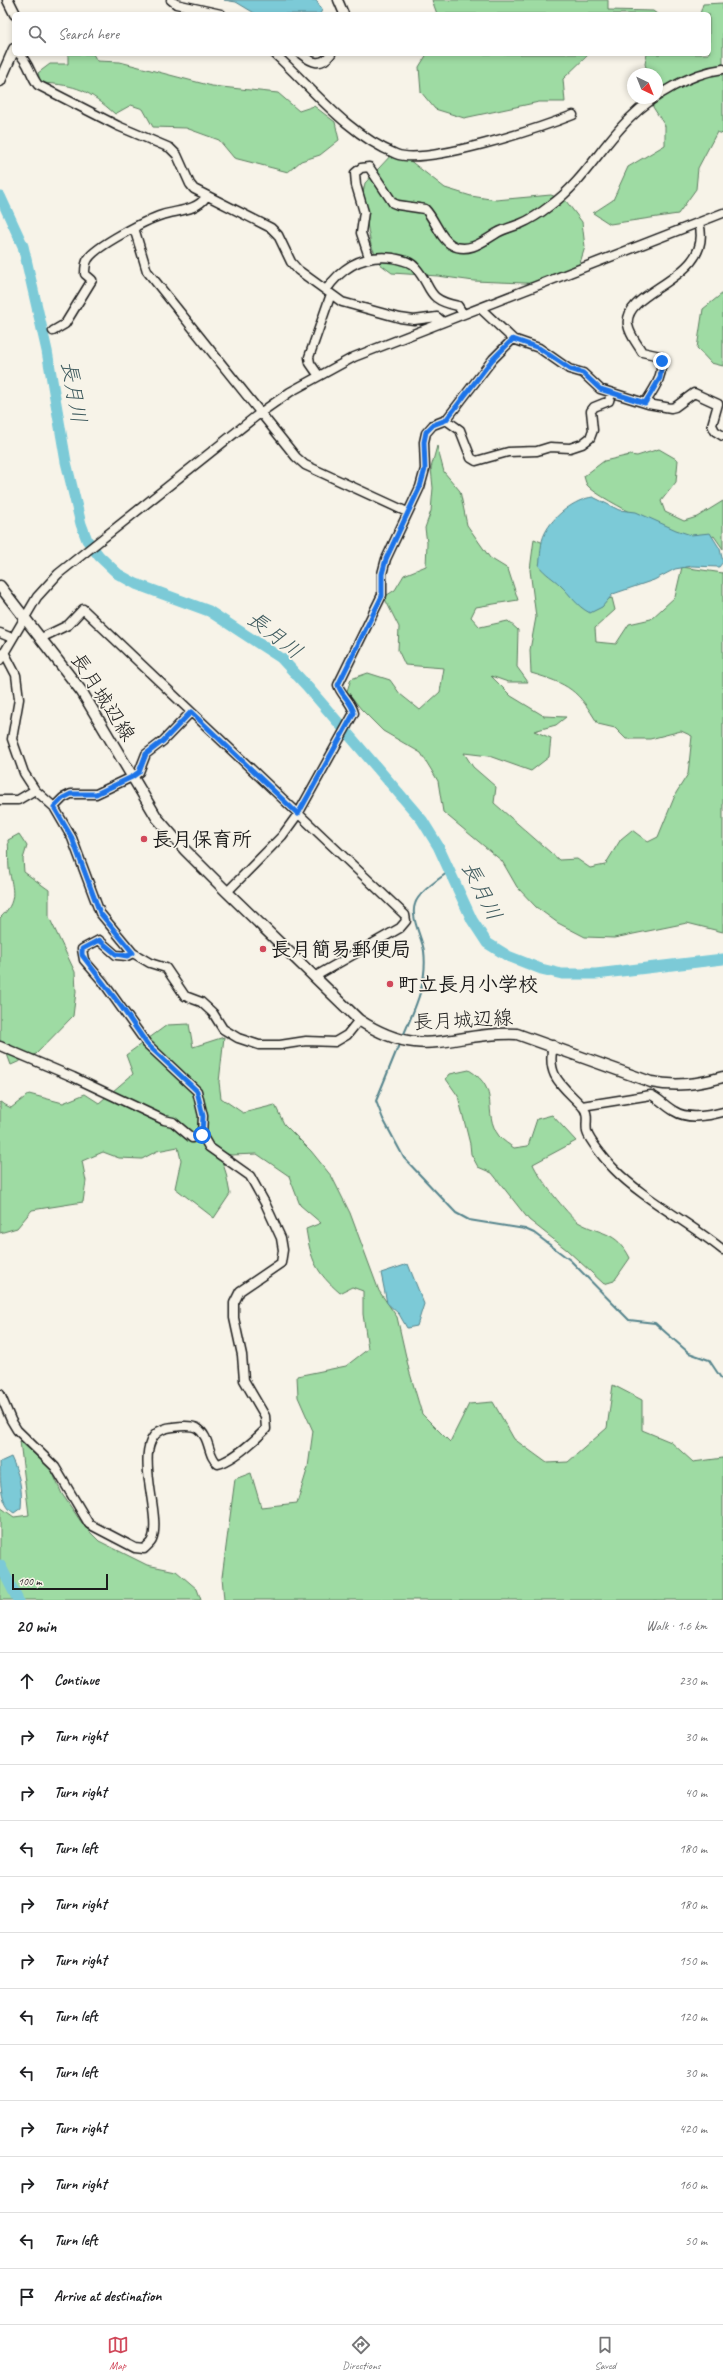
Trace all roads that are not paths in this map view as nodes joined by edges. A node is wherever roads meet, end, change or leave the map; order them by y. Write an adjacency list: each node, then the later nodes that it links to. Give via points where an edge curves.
1 (8, 0): 4 (main road)
2 (171, 0): 5 (street, via 176,4)
3 (338, 0): 6 (street)
4 (13, 12)
5 (212, 12)
6 (343, 12)
7 (12, 54): 13 (main road)
8 (22, 56): 15 (street, via 38,85 118,126 170,148 177,155 190,184)
9 (276, 56): 14 (street, via 350,125 375,144 397,155 430,156 507,138)
10 (304, 56): 11 (street, via 318,63)
11 (329, 56)
12 (723, 69): 19 (street, via 675,84 631,117 611,138 586,172 552,205 521,224 498,232 471,247 452,245 425,209 393,202 369,167 361,168 355,173 356,185 364,212 361,233)
13 (0, 81)
14 (573, 115)
15 (206, 197): 18 (street, via 195,207 161,215); 20 (street, via 271,228 278,235 291,262)
16 (723, 213): 17 (street)
17 (699, 223): 21 (street); 28 (street, via 702,232 697,255 692,262 637,303 629,314 631,337 642,352 660,356 662,361 660,378)
18 (134, 228): 24 (street, via 88,258 85,274 92,280 66,324); 29 (street, via 147,271)
19 (369, 257): 20 (street, via 335,277); 22 (street, via 382,256 410,263 420,273 432,295 441,303 458,306)
20 (328, 292): 23 (street, via 342,302 400,318 414,320 437,317); 26 (street, via 309,358)
21 (480, 308): 22 (street); 25 (street)
22 (463, 314): 23 (street)
23 (443, 322): 26 (street, via 354,357)
24 (53, 331)
25 (513, 339): 27 (street, via 539,348 570,369 583,373 600,389); 30 (street, via 492,360)
26 (319, 376): 29 (street)
27 (612, 393): 28 (street); 30 (street, via 609,401 594,407 591,411 593,430 590,438 570,448 550,447 537,451 508,452 476,461 471,458 460,430)
28 (645, 403): 31 (street, via 675,407 694,393 715,401 718,409 712,425 715,431)
29 (260, 414): 32 (street, via 305,465); 34 (street, via 58,574 37,597)
30 (446, 420): 32 (street, via 433,425 426,432 425,469 420,487)
31 (723, 436)
32 (407, 512): 44 (street, via 386,559 382,574 382,596 338,685 352,705 354,713)
33 (0, 586): 34 (main road, 長月城辺線)
34 (23, 618): 36 (street); 37 (main road, 長月城辺線)
35 (0, 633): 36 (street)
36 (12, 638): 38 (street)
37 (40, 638): 39 (street, via 68,625 83,609); 40 (main road, 長月城辺線, via 82,692)
38 (2, 656): 41 (street, via 14,668 19,699 12,739 24,772)
39 (191, 712): 40 (street, via 163,741 146,754 139,772); 44 (street)
40 (132, 777): 43 (street, via 96,794 71,794); 45 (main road, 長月城辺線, via 167,831)
41 (35, 790): 42 (street, via 18,800); 43 (street)
42 (0, 800)
43 (54, 807): 46 (street, via 72,838 100,913)
44 (298, 814): 45 (street, via 282,836); 47 (street, via 405,915 406,921 400,928)
45 (227, 892): 47 (main road, 長月城辺線)
46 (133, 953): 48 (street, via 166,968 185,996 201,1002 213,1013 223,1029 258,1045 306,1041 335,1042 347,1035); 54 (street, via 127,956 116,954 99,940 82,949 84,960 147,1044 197,1091 203,1116)
47 (314, 978): 48 (main road, 長月城辺線)
48 (360, 1020): 49 (main road, 長月城辺線, via 385,1035 406,1042 436,1043 499,1033 517,1034)
49 (553, 1045): 51 (main road, 長月城辺線, via 651,1082 670,1086 688,1085); 52 (street, via 551,1072)
50 (0, 1046): 54 (street, via 173,1122 192,1138)
51 (723, 1077)
52 (582, 1106): 53 (street, via 651,1095 674,1112 690,1116 709,1116); 55 (street, via 587,1116 587,1131 613,1168 635,1187)
53 (723, 1112)
54 (202, 1135): 56 (street, via 209,1147 250,1176 281,1238 281,1263 240,1291 234,1303 244,1380 265,1416 266,1429 226,1462 218,1464 206,1438 198,1429 192,1426 159,1430 151,1438 149,1448 154,1534 152,1541 144,1549 135,1548 89,1524 55,1467 14,1425)
55 (723, 1250)
56 (0, 1394)

